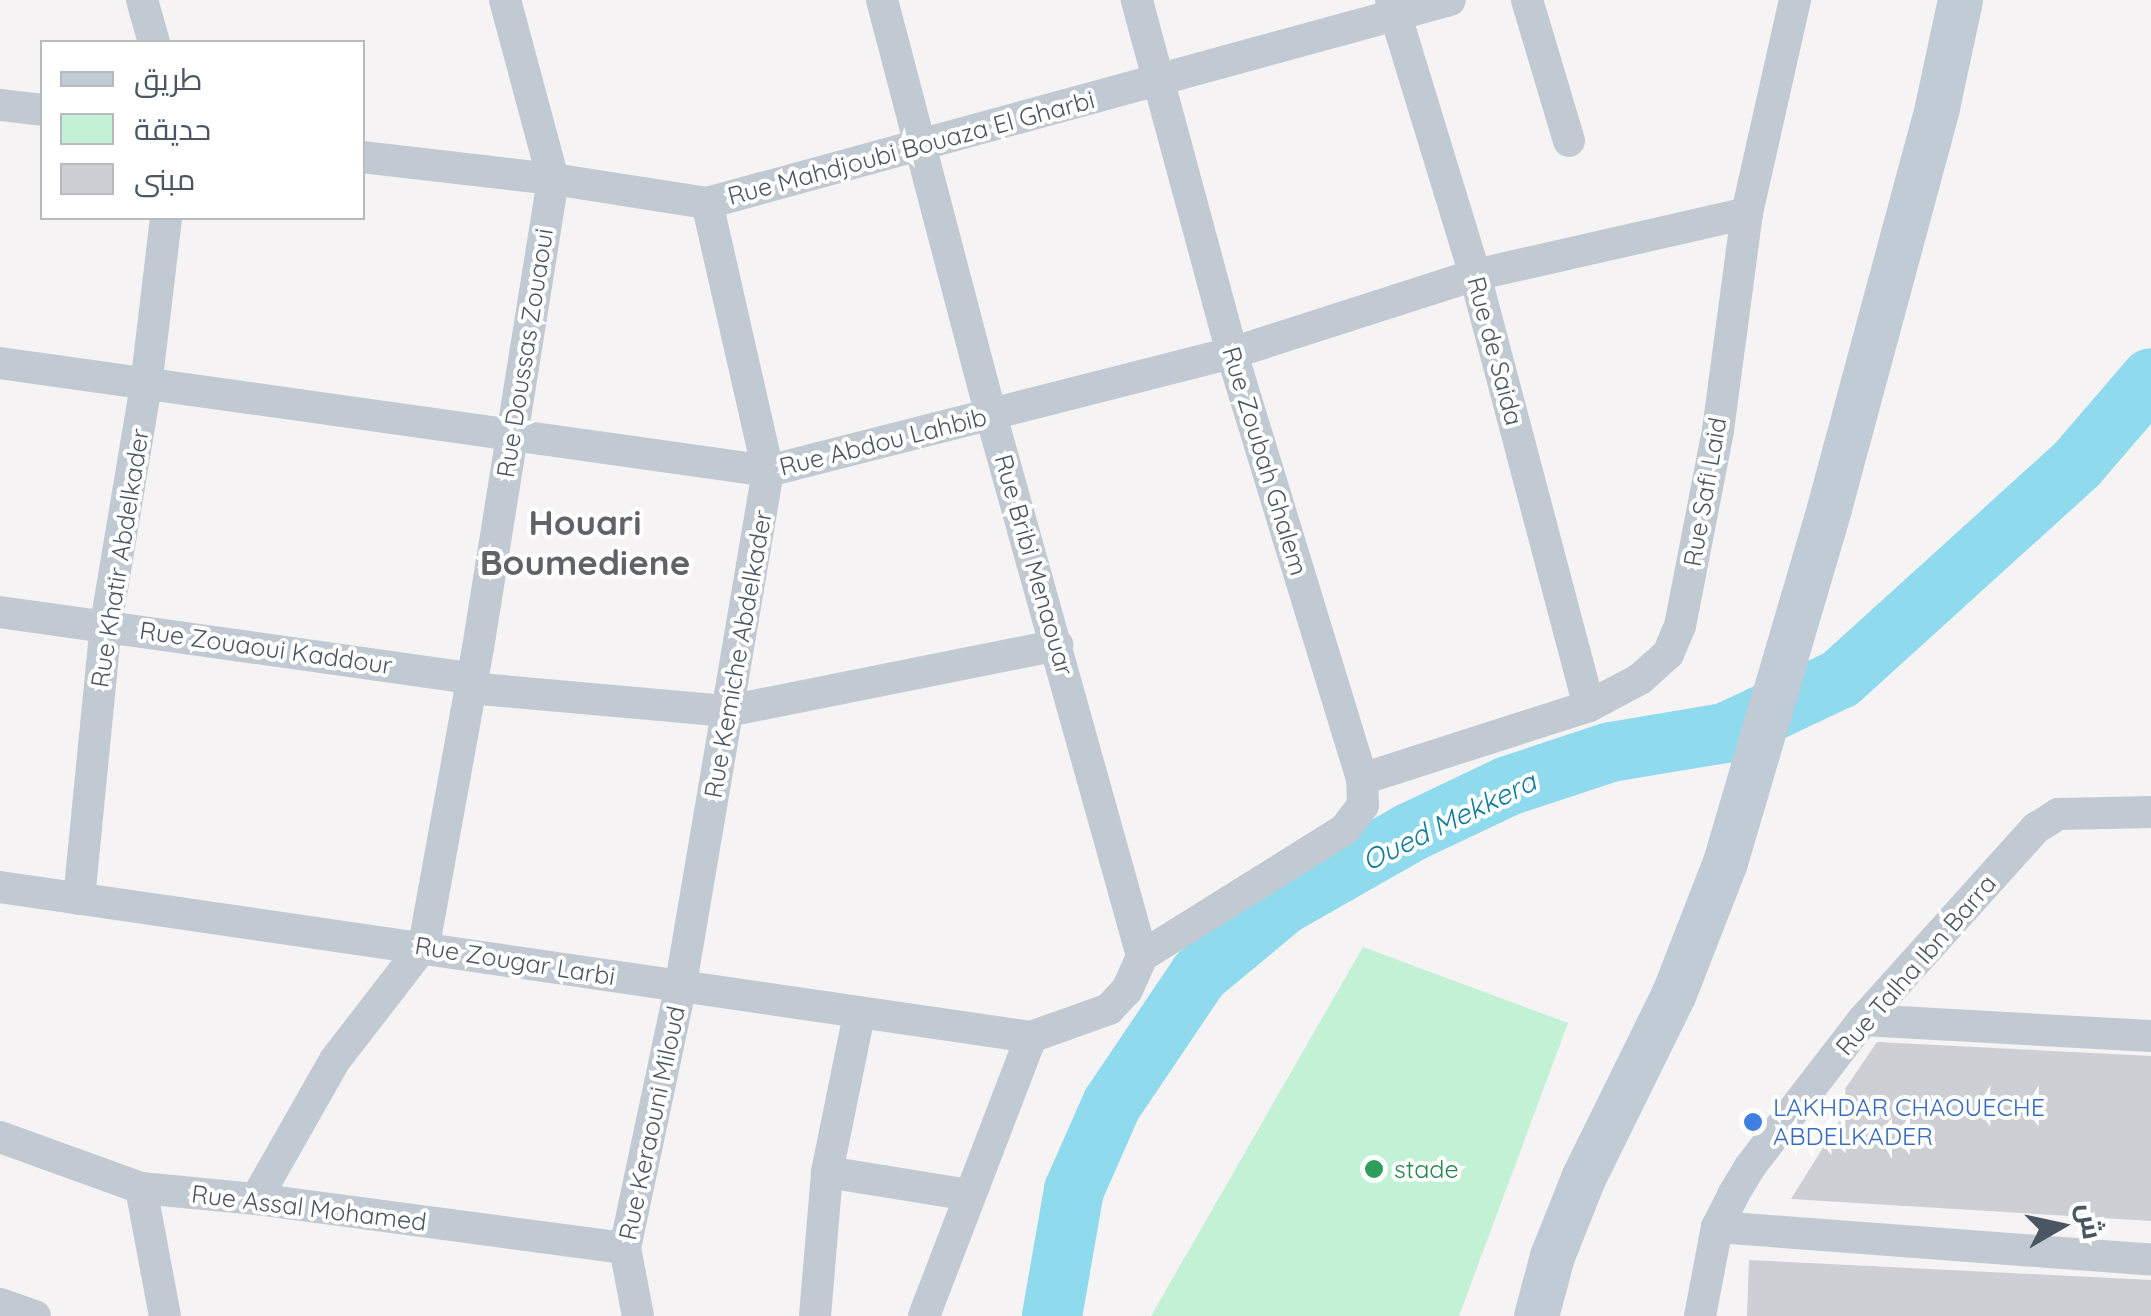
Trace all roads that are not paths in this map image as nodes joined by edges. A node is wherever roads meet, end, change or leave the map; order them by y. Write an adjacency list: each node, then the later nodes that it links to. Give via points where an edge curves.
1 (142, 0): 10 (street)
2 (505, 0): 17 (street, Rue Doussas Zouaoui)
3 (882, 0): 15 (street, Rue Bribi Menaouar)
4 (1137, 0): 11 (street, Rue Zoubah Ghalem)
5 (1450, 0): 9 (street, Rue Mahdjoubi Bouaza El Gharbi)
6 (1527, 0): 14 (street)
7 (1795, 0): 19 (street, Rue Safi Laid)
8 (1960, 0): 59 (main road, via 1830,508 1726,862 1674,993 1583,1178)
9 (1394, 7): 11 (street, Rue Mahdjoubi Bouaza El Gharbi); 21 (street, Rue de Saida)
10 (153, 40)
11 (1160, 81): 15 (street, Rue Mahdjoubi Bouaza El Gharbi); 22 (street, Rue Zoubah Ghalem)
12 (0, 106): 13 (street)
13 (40, 110)
14 (1570, 141)
15 (923, 143): 18 (street, Rue Mahdjoubi Bouaza El Gharbi); 25 (street, Rue Bribi Menaouar)
16 (365, 157): 17 (street, Rue Mahdjoubi Bouaza El Gharbi)
17 (553, 178): 18 (street, Rue Mahdjoubi Bouaza El Gharbi); 26 (street, Rue Doussas Zouaoui)
18 (707, 203): 27 (street, Rue Kemiche Abdelkader)
19 (1748, 213): 21 (street, Rue Abdou Lahbib); 32 (street, Rue Safi Laid, via 1718,430 1680,626 1668,654)
20 (166, 220): 24 (street, Rue Khatir Abdelkader)
21 (1476, 275): 22 (street, Rue Abdou Lahbib); 32 (street, Rue de Saida)
22 (1232, 353): 25 (street, Rue Abdou Lahbib); 34 (street, Rue Zoubah Ghalem)
23 (0, 363): 24 (street, Rue Abdou Lahbib)
24 (146, 386): 26 (street, Rue Abdou Lahbib); 29 (street, Rue Khatir Abdelkader)
25 (991, 414): 27 (street, Rue Abdou Lahbib); 30 (street, Rue Bribi Menaouar)
26 (512, 436): 27 (street, Rue Abdou Lahbib); 31 (street, Rue Doussas Zouaoui)
27 (768, 471): 33 (street, Rue Kemiche Abdelkader)
28 (0, 612): 29 (street, Rue Zouaoui Kaddour)
29 (106, 624): 31 (street, Rue Zouaoui Kaddour); 37 (street, Rue Khatir Abdelkader)
30 (1058, 645): 33 (street, Rue Zouaoui Kaddour); 39 (street, Rue Bribi Menaouar)
31 (470, 683): 33 (street, Rue Zouaoui Kaddour); 38 (street, Rue Doussas Zouaoui)
32 (1589, 706): 34 (street, Rue Safi Laid)
33 (728, 711): 40 (street, Rue Kemiche Abdelkader)
34 (1362, 779): 39 (street, via 1363,805 1345,830)
35 (2151, 812): 42 (street, Rue Talha Ibn Barra, via 2058,814 2036,828)
36 (1, 889): 37 (street, Rue Zougar Larbi)
37 (79, 899): 38 (street, Rue Zougar Larbi)
38 (424, 945): 40 (street, Rue Zougar Larbi); 49 (street, via 334,1060)
39 (1142, 956): 44 (street, via 1110,1009)
40 (680, 988): 41 (street, Rue Zougar Larbi); 51 (street, Rue Keraouni Miloud)
41 (859, 1015): 44 (street, Rue Zougar Larbi); 46 (street)
42 (1864, 1020): 43 (street); 50 (street, Rue Talha Ibn Barra, via 1749,1168)
43 (2151, 1036)
44 (1030, 1037): 48 (street)
45 (0, 1137): 47 (street, Rue Assal Mohamed)
46 (827, 1172): 48 (street); 57 (street)
47 (141, 1188): 49 (street, Rue Assal Mohamed); 55 (street)
48 (969, 1195): 58 (street)
49 (256, 1199): 51 (street, Rue Assal Mohamed)
50 (1717, 1228): 52 (street); 60 (street, Rue Talha Ibn Barra)
51 (625, 1248): 56 (street, Rue Keraouni Miloud)
52 (2151, 1260)
53 (0, 1304): 54 (street)
54 (35, 1316)
55 (165, 1316)
56 (638, 1316)
57 (815, 1316)
58 (924, 1316)
59 (1536, 1316)
60 (1700, 1316)

